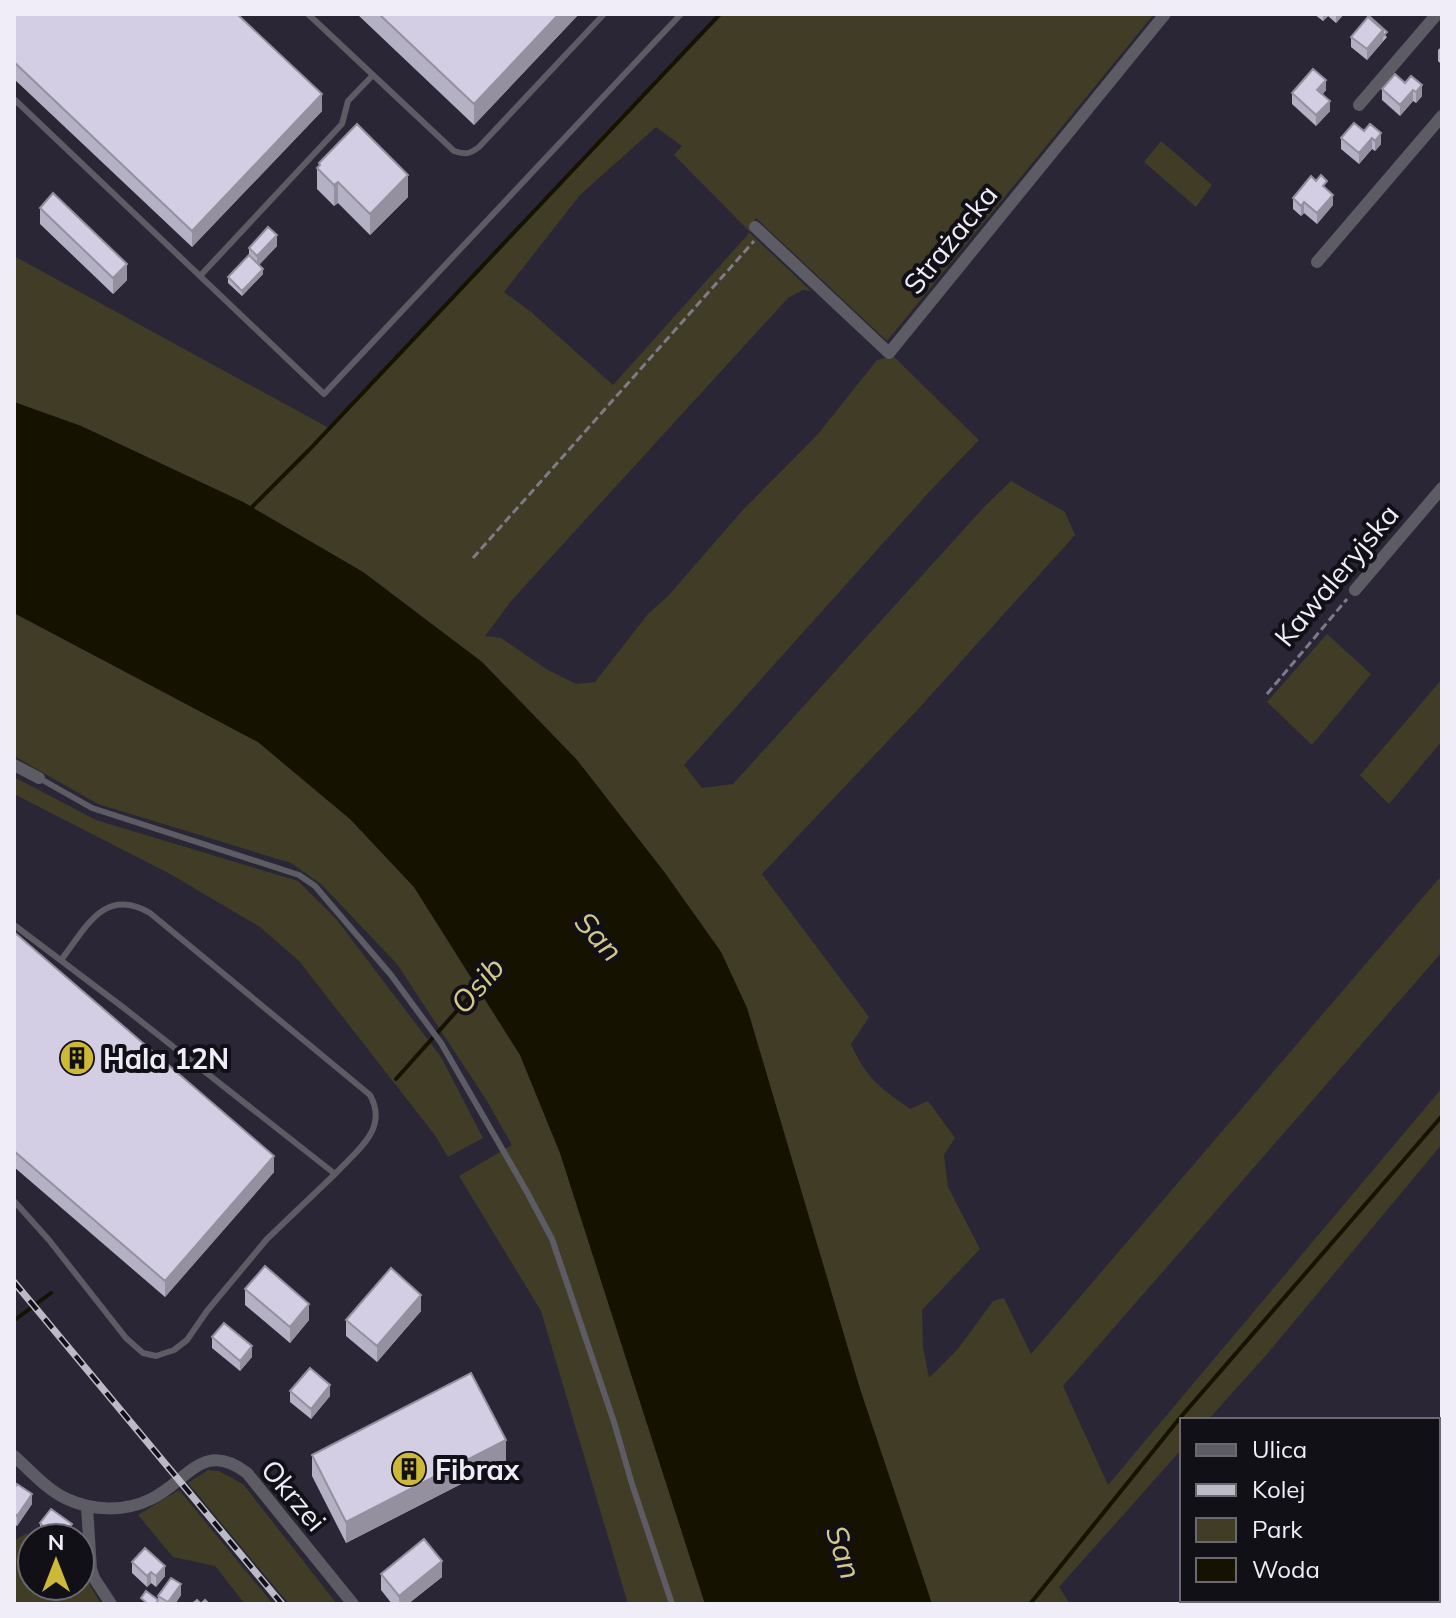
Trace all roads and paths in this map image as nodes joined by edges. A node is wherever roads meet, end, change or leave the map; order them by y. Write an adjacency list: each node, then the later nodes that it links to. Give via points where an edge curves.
1 (308, 14): 6 (lane)
2 (604, 14): 6 (lane, via 472,153 454,151)
3 (681, 14): 12 (lane, via 324,394)
4 (1165, 14): 10 (street, Strażacka, via 889,353)
5 (1437, 14): 8 (street)
6 (373, 75): 12 (lane, via 348,101 342,124)
7 (14, 99): 12 (lane)
8 (1359, 105)
9 (1442, 116): 11 (street)
10 (758, 230): 14 (path)
11 (1317, 262)
12 (200, 276)
13 (1442, 488): 15 (street, Kawaleryjska)
14 (473, 558)
15 (1355, 590): 16 (path, Kawaleryjska)
16 (1267, 694)
17 (14, 765): 18 (street)
18 (39, 778): 27 (lane, via 92,808 299,875 354,929 431,1027 552,1239)
19 (14, 925): 20 (lane)
20 (61, 960): 21 (lane); 21 (lane, via 97,913 109,906 136,905 150,913 370,1095 377,1107 372,1133)
21 (335, 1174): 22 (lane, via 267,1239 187,1340 156,1356 143,1353 126,1338)
22 (14, 1201)
23 (14, 1456): 24 (street, Okrzei, via 63,1498)
24 (87, 1507): 25 (street, via 91,1569); 26 (street, Okrzei, via 111,1509 152,1499 198,1465 224,1459 247,1473)
25 (111, 1604)
26 (353, 1604)
27 (672, 1604)

